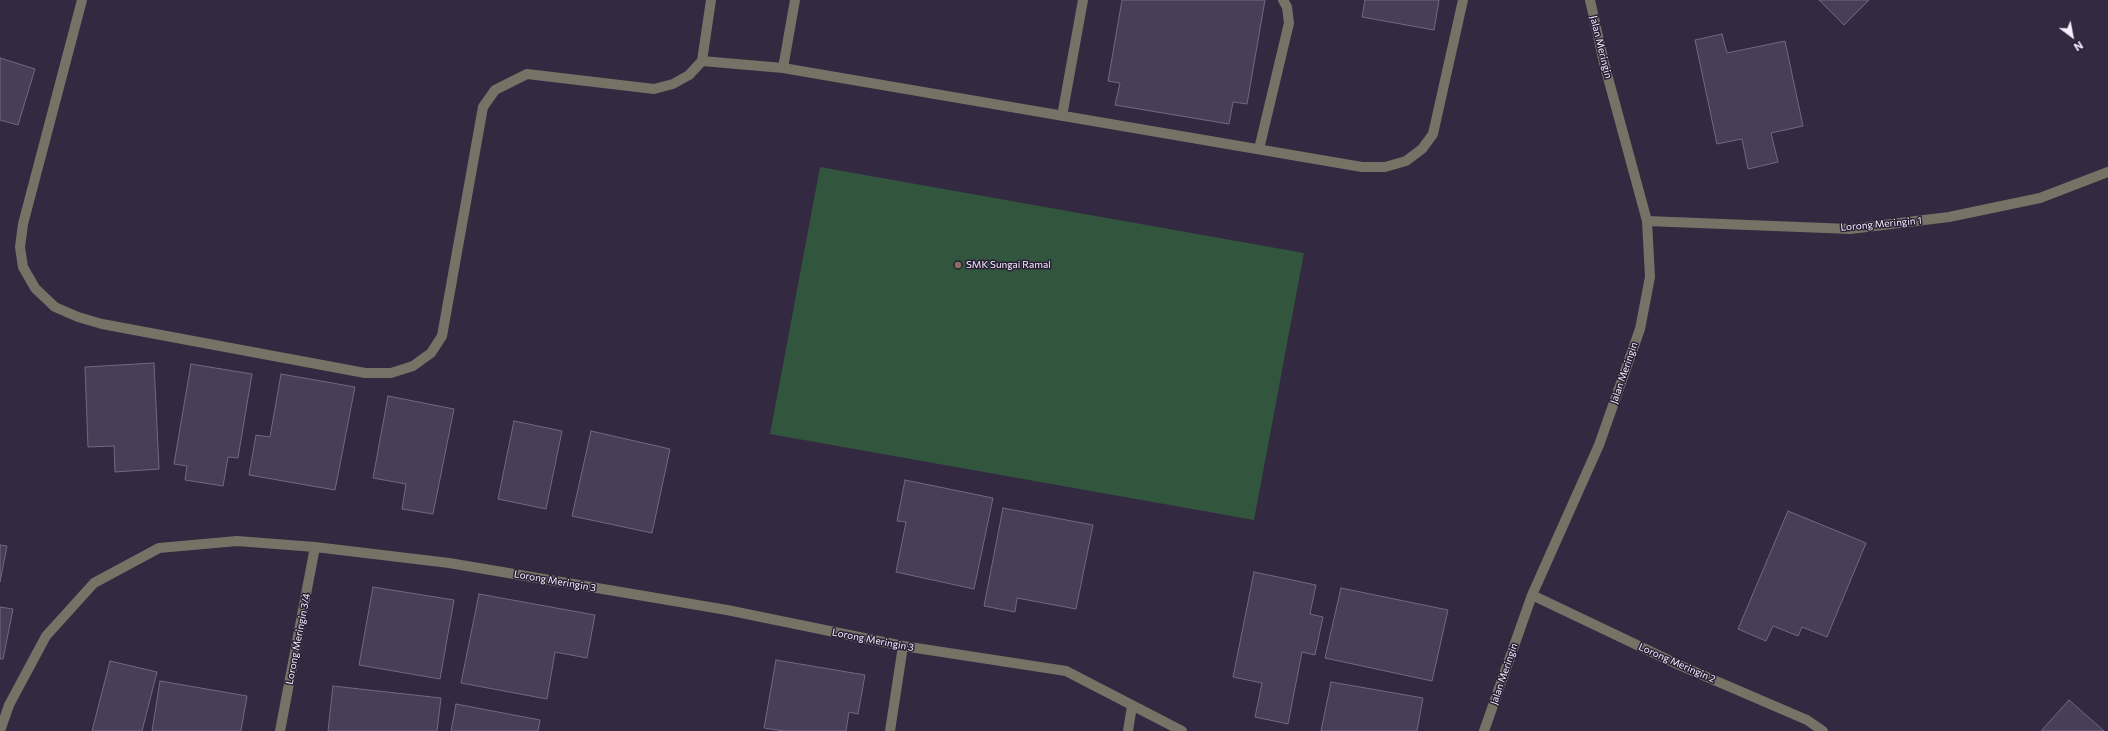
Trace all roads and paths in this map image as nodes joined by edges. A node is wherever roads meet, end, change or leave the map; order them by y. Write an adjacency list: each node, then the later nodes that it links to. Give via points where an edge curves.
1 (82, 0): 8 (street, via 23,224 20,247 23,267 35,288 55,307 102,324 365,373 391,373 413,366 431,353 442,336 483,107 494,90 527,74 654,89 672,84 689,75)
2 (711, 0): 8 (street)
3 (795, 0): 9 (street)
4 (1083, 0): 10 (street)
5 (1283, 0): 11 (street, via 1287,7 1288,23)
6 (1464, 0): 11 (street, via 1432,134 1422,149 1406,161 1385,167 1362,166)
7 (1590, 0): 13 (street, Jalan Meringin, via 1604,63)
8 (702, 61): 9 (street)
9 (783, 68): 10 (street)
10 (1062, 116): 11 (street)
11 (1259, 149)
12 (2108, 172): 13 (street, Lorong Meringin 1, via 2040,198 1950,217 1850,229)
13 (1647, 221): 15 (street, Jalan Meringin, via 1650,277 1640,329 1599,445)
14 (315, 547): 16 (street, Lorong Meringin 3, via 457,564 727,610); 18 (street, Lorong Meringin 3, via 237,541 159,548 94,583 46,636 10,705); 19 (street, Lorong Meringin 3/4)
15 (1532, 595): 23 (street, Jalan Meringin); 24 (street, Lorong Meringin 2, via 1679,665 1807,720)
16 (903, 646): 17 (street, Lorong Meringin 3, via 1066,671); 20 (street)
17 (1132, 706): 21 (street); 22 (street, Lorong Meringin 3)
18 (0, 731)
19 (280, 731)
20 (890, 731)
21 (1128, 731)
22 (1182, 731)
23 (1484, 731)
24 (1823, 731)

